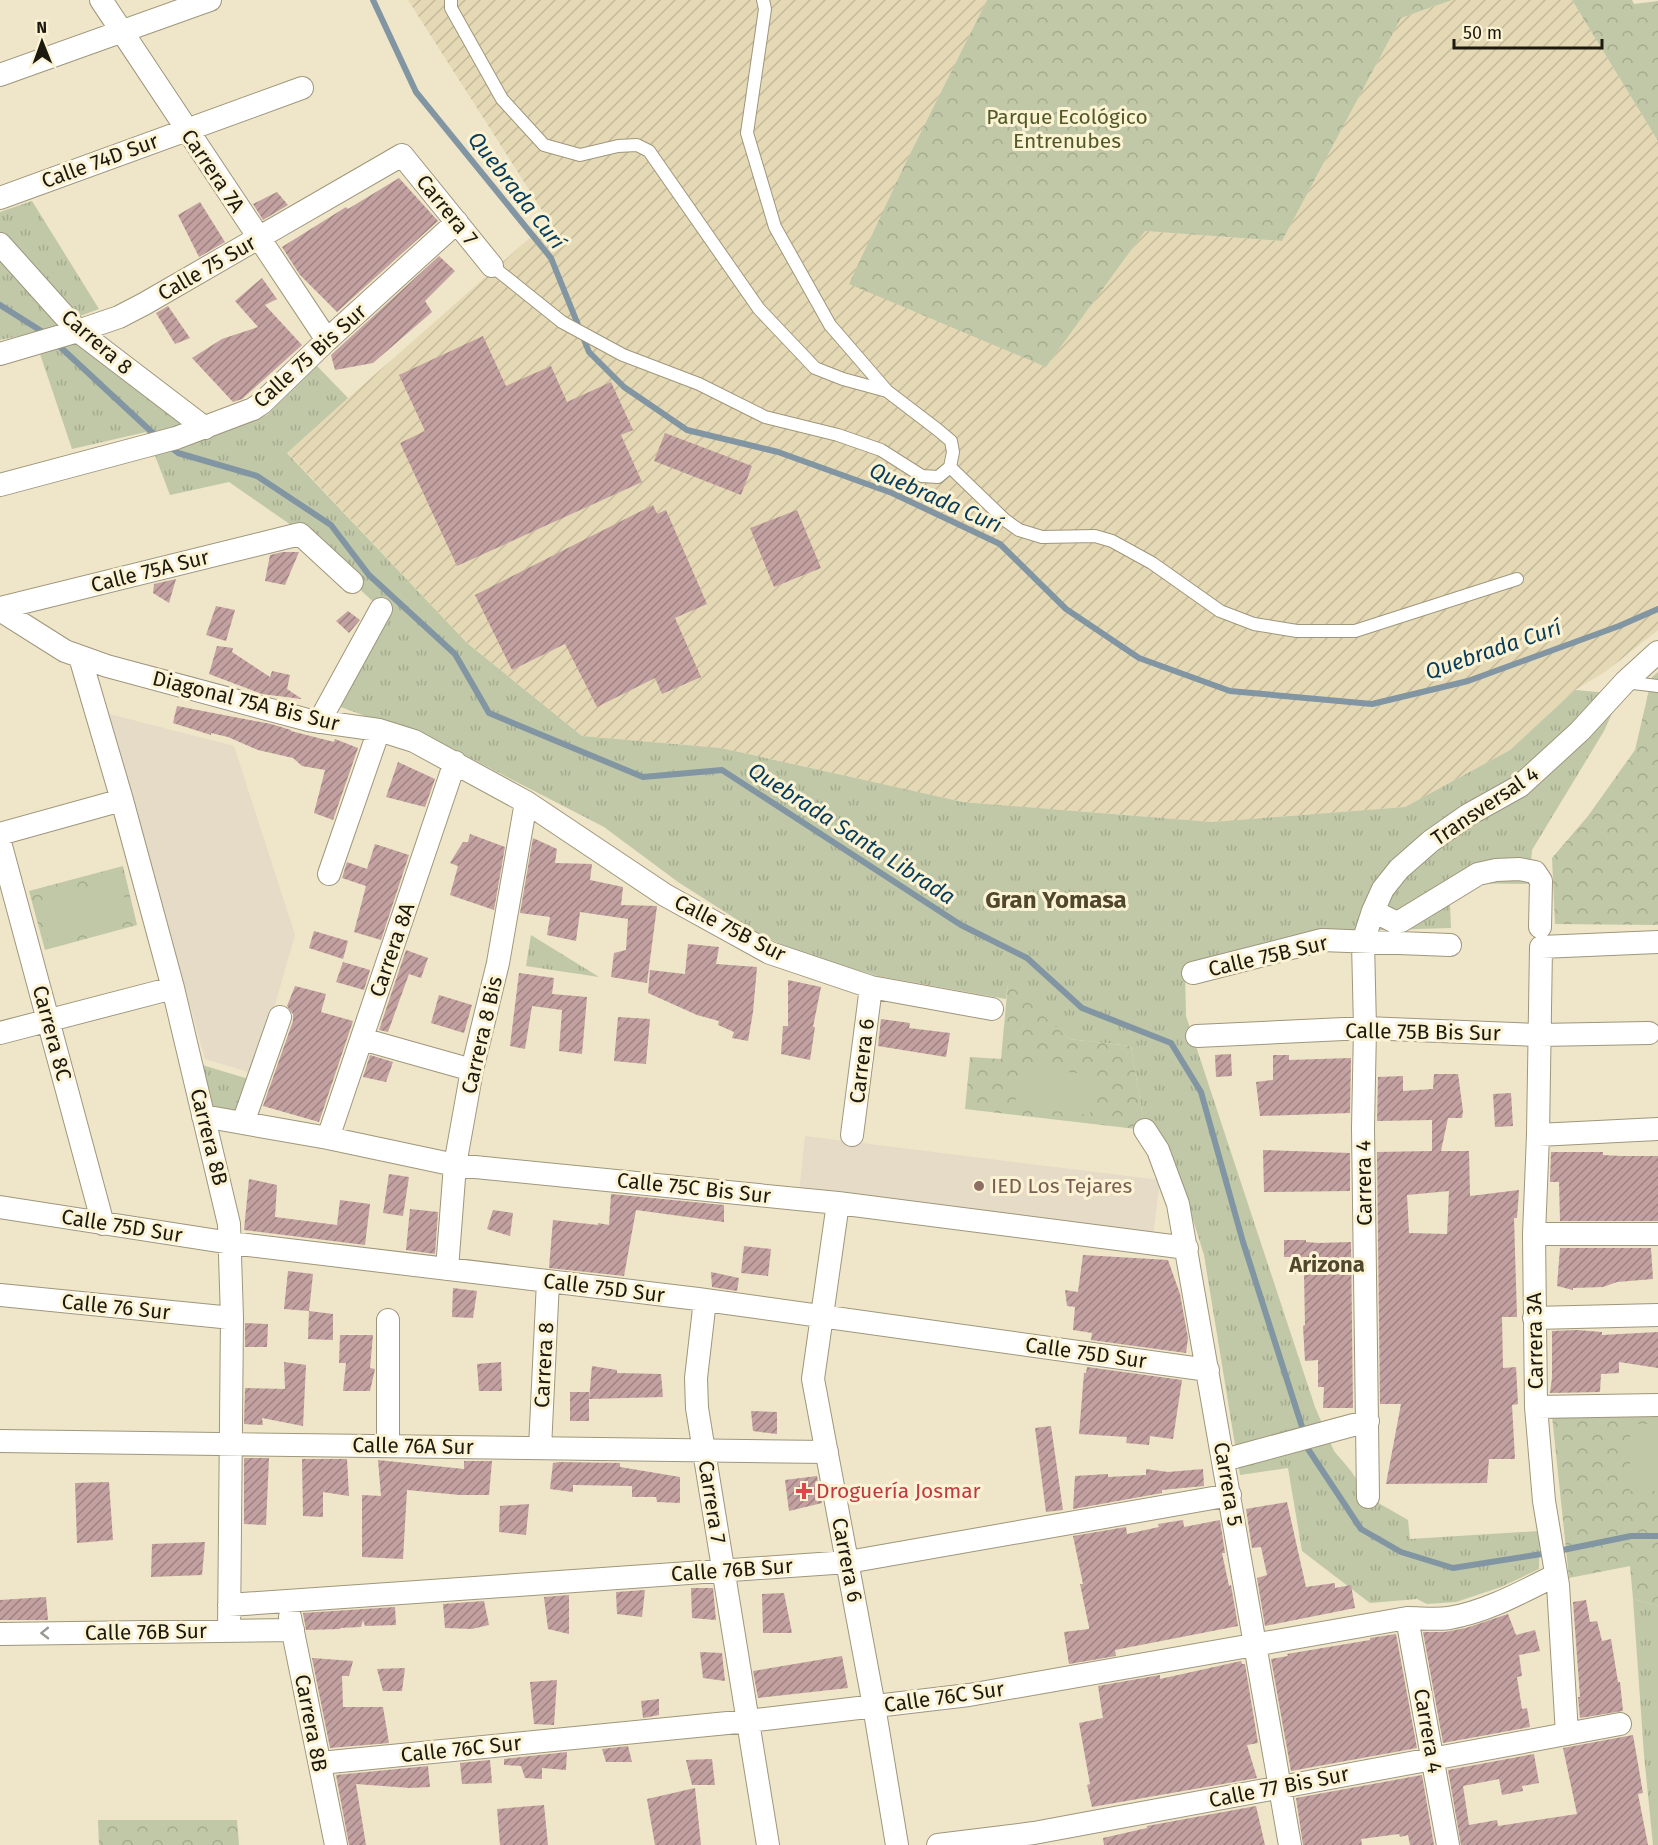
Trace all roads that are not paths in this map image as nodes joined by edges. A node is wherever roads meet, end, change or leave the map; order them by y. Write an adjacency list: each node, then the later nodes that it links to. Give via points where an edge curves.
1 (101, 0): 5 (street, Carrera 7A)
2 (210, 0): 5 (street)
3 (451, 0): 18 (lane, via 502,99 543,144 580,155 638,145 649,151 759,309 815,368)
4 (763, 0): 18 (lane, via 765,9 747,133 775,226 830,325)
5 (122, 32): 6 (street); 8 (street, Carrera 7A)
6 (0, 75)
7 (302, 88): 8 (street, Calle 74D Sur)
8 (186, 130): 10 (street, Calle 74D Sur); 12 (street, Carrera 7A)
9 (402, 155): 11 (street, Carrera 7); 12 (street, Calle 75 Sur)
10 (0, 198)
11 (457, 222): 14 (street, Carrera 7); 16 (street, Calle 75 Bis Sur)
12 (258, 238): 15 (street, Calle 75 Sur, via 144,304); 16 (street, Carrera 7A)
13 (0, 244): 15 (street, Carrera 8)
14 (492, 266): 20 (lane, via 562,322 623,355 699,384 765,417 880,450 922,476 938,477)
15 (71, 333): 17 (street, Calle 75 Sur); 19 (street, Carrera 8)
16 (327, 340): 19 (street, Calle 75 Bis Sur, via 262,403)
17 (0, 354)
18 (887, 392): 20 (lane, via 951,441)
19 (205, 428): 21 (street, Calle 75 Bis Sur)
20 (950, 467): 22 (lane, via 1019,530 1042,537 1095,536 1112,541 1152,563 1220,611 1254,624 1297,631 1355,631)
21 (0, 484)
22 (1516, 579)
23 (352, 582): 24 (street, Calle 75A Sur, via 300,534)
24 (0, 609): 27 (street, Diagonal 75A Bis Sur)
25 (381, 609): 30 (street)
26 (1658, 652): 28 (street, Transversal 4)
27 (80, 657): 30 (street, Diagonal 75A Bis Sur); 33 (street, Carrera 8B)
28 (1625, 682): 29 (lane); 38 (street, Transversal 4, via 1572,739 1520,786 1468,815 1399,869 1383,889)
29 (1658, 686)
30 (319, 722): 31 (street, Diagonal 75A Bis Sur)
31 (379, 730): 32 (street, Diagonal 75A Bis Sur, via 414,741); 37 (street)
32 (455, 762): 34 (street, Diagonal 75A Bis Sur); 54 (street, Carrera 8A)
33 (122, 800): 35 (street); 45 (street, Carrera 8B)
34 (526, 802): 44 (street, Calle 75B Sur, via 720,927 770,953); 55 (street, Carrera 8 Bis, via 498,963)
35 (0, 834)
36 (0, 842): 48 (street, Carrera 8C)
37 (329, 874)
38 (1373, 911): 39 (street, Carrera 3A, via 1401,921 1478,874 1519,869 1535,872 1541,881); 40 (street, Transversal 4)
39 (1541, 937): 41 (street); 52 (street, Carrera 3A)
40 (1363, 942): 42 (street, Calle 75B Sur); 43 (street, Calle 75B Sur, via 1322,940); 49 (street, Carrera 4)
41 (1658, 942)
42 (1450, 945)
43 (1193, 974)
44 (871, 987): 46 (street, Calle 75B Sur); 60 (street, Carrera 6)
45 (173, 988): 48 (street); 56 (street, Carrera 8B)
46 (992, 1009)
47 (280, 1017): 57 (street)
48 (48, 1020): 50 (street); 66 (street, Carrera 8C)
49 (1365, 1028): 52 (street, Calle 75B Bis Sur); 53 (street, Calle 75B Bis Sur); 83 (street, Carrera 4)
50 (0, 1033)
51 (1649, 1033): 52 (street, Calle 75B Bis Sur)
52 (1539, 1035): 61 (street, Carrera 3A)
53 (1197, 1036)
54 (362, 1039): 55 (street); 62 (street, Carrera 8A)
55 (472, 1070): 63 (street, Carrera 8 Bis)
56 (203, 1116): 57 (street, Calle 75C Bis Sur); 69 (street, Carrera 8B, via 226,1205)
57 (243, 1123): 62 (street, Calle 75C Bis Sur)
58 (1658, 1129): 61 (street)
59 (1145, 1130): 70 (street, Carrera 5, via 1171,1181)
60 (852, 1135)
61 (1538, 1135): 67 (street, Carrera 3A)
62 (328, 1138): 63 (street, Calle 75C Bis Sur)
63 (455, 1165): 64 (street, Calle 75C Bis Sur); 71 (street, Carrera 8 Bis)
64 (838, 1203): 70 (street, Calle 75C Bis Sur); 76 (street, Carrera 6)
65 (0, 1207): 66 (street, Calle 75D Sur)
66 (103, 1224): 69 (street, Calle 75D Sur)
67 (1534, 1234): 68 (street); 78 (street, Carrera 3A)
68 (1658, 1234)
69 (231, 1243): 71 (street, Calle 75D Sur); 77 (street, Carrera 8B)
70 (1187, 1248): 80 (street, Carrera 5)
71 (447, 1269): 72 (street, Calle 75D Sur)
72 (548, 1281): 74 (street, Calle 75D Sur); 87 (street, Carrera 8)
73 (0, 1295): 77 (street, Calle 76 Sur)
74 (705, 1300): 76 (street, Calle 75D Sur); 88 (street, Carrera 7, via 695,1394)
75 (1658, 1315): 78 (street)
76 (822, 1316): 80 (street, Calle 75D Sur); 89 (street, Carrera 6, via 813,1379)
77 (232, 1318): 85 (street, Carrera 8B)
78 (1534, 1318): 82 (street, Carrera 3A)
79 (388, 1320): 86 (street)
80 (1208, 1370): 90 (street, Carrera 5)
81 (1658, 1405): 82 (street)
82 (1536, 1407): 95 (street, Carrera 3A)
83 (1368, 1421): 90 (street); 92 (street, Carrera 4)
84 (0, 1441): 85 (street, Calle 76A Sur)
85 (231, 1444): 86 (street, Calle 76A Sur); 97 (street, Carrera 8B)
86 (388, 1446): 87 (street, Calle 76A Sur)
87 (540, 1448): 88 (street, Calle 76A Sur)
88 (704, 1450): 89 (street, Calle 76A Sur); 94 (street, Carrera 7)
89 (827, 1452): 93 (street, Carrera 6)
90 (1224, 1460): 91 (street, Carrera 5)
91 (1230, 1495): 93 (street, Calle 76B Sur); 102 (street, Carrera 5)
92 (1368, 1497)
93 (848, 1562): 94 (street, Calle 76B Sur); 103 (street, Carrera 6)
94 (723, 1570): 96 (street, Calle 76B Sur); 104 (street, Carrera 7)
95 (1555, 1570): 98 (street, Calle 76C Sur, via 1518,1594 1468,1613 1448,1618); 106 (street, Carrera 3A)
96 (287, 1601): 97 (street, Calle 76B Sur); 99 (street, Carrera 8B)
97 (229, 1605): 100 (street, Carrera 8B)
98 (1407, 1618): 102 (street, Calle 76C Sur); 107 (street, Carrera 4)
99 (293, 1630): 100 (street, Calle 76B Sur); 108 (street, Carrera 8B)
100 (229, 1631): 101 (street, Calle 76B Sur, one-way to 101)
101 (0, 1634)
102 (1255, 1644): 103 (street, Calle 76C Sur, via 969,1695); 109 (street, Carrera 5)
103 (874, 1706): 104 (street, Calle 76C Sur); 112 (street, Carrera 6)
104 (748, 1721): 108 (street, Calle 76C Sur); 111 (street, Carrera 7)
105 (1620, 1724): 106 (street, Calle 77 Bis Sur)
106 (1567, 1734): 107 (street, Calle 77 Bis Sur)
107 (1433, 1759): 109 (street, Calle 77 Bis Sur); 115 (street, Carrera 4)
108 (320, 1763): 110 (street, Carrera 8B)
109 (1280, 1787): 113 (street, Calle 77 Bis Sur, via 1034,1833); 114 (street, Carrera 5)
110 (336, 1845)
111 (768, 1845)
112 (897, 1845)
113 (938, 1845)
114 (1290, 1845)
115 (1448, 1845)

